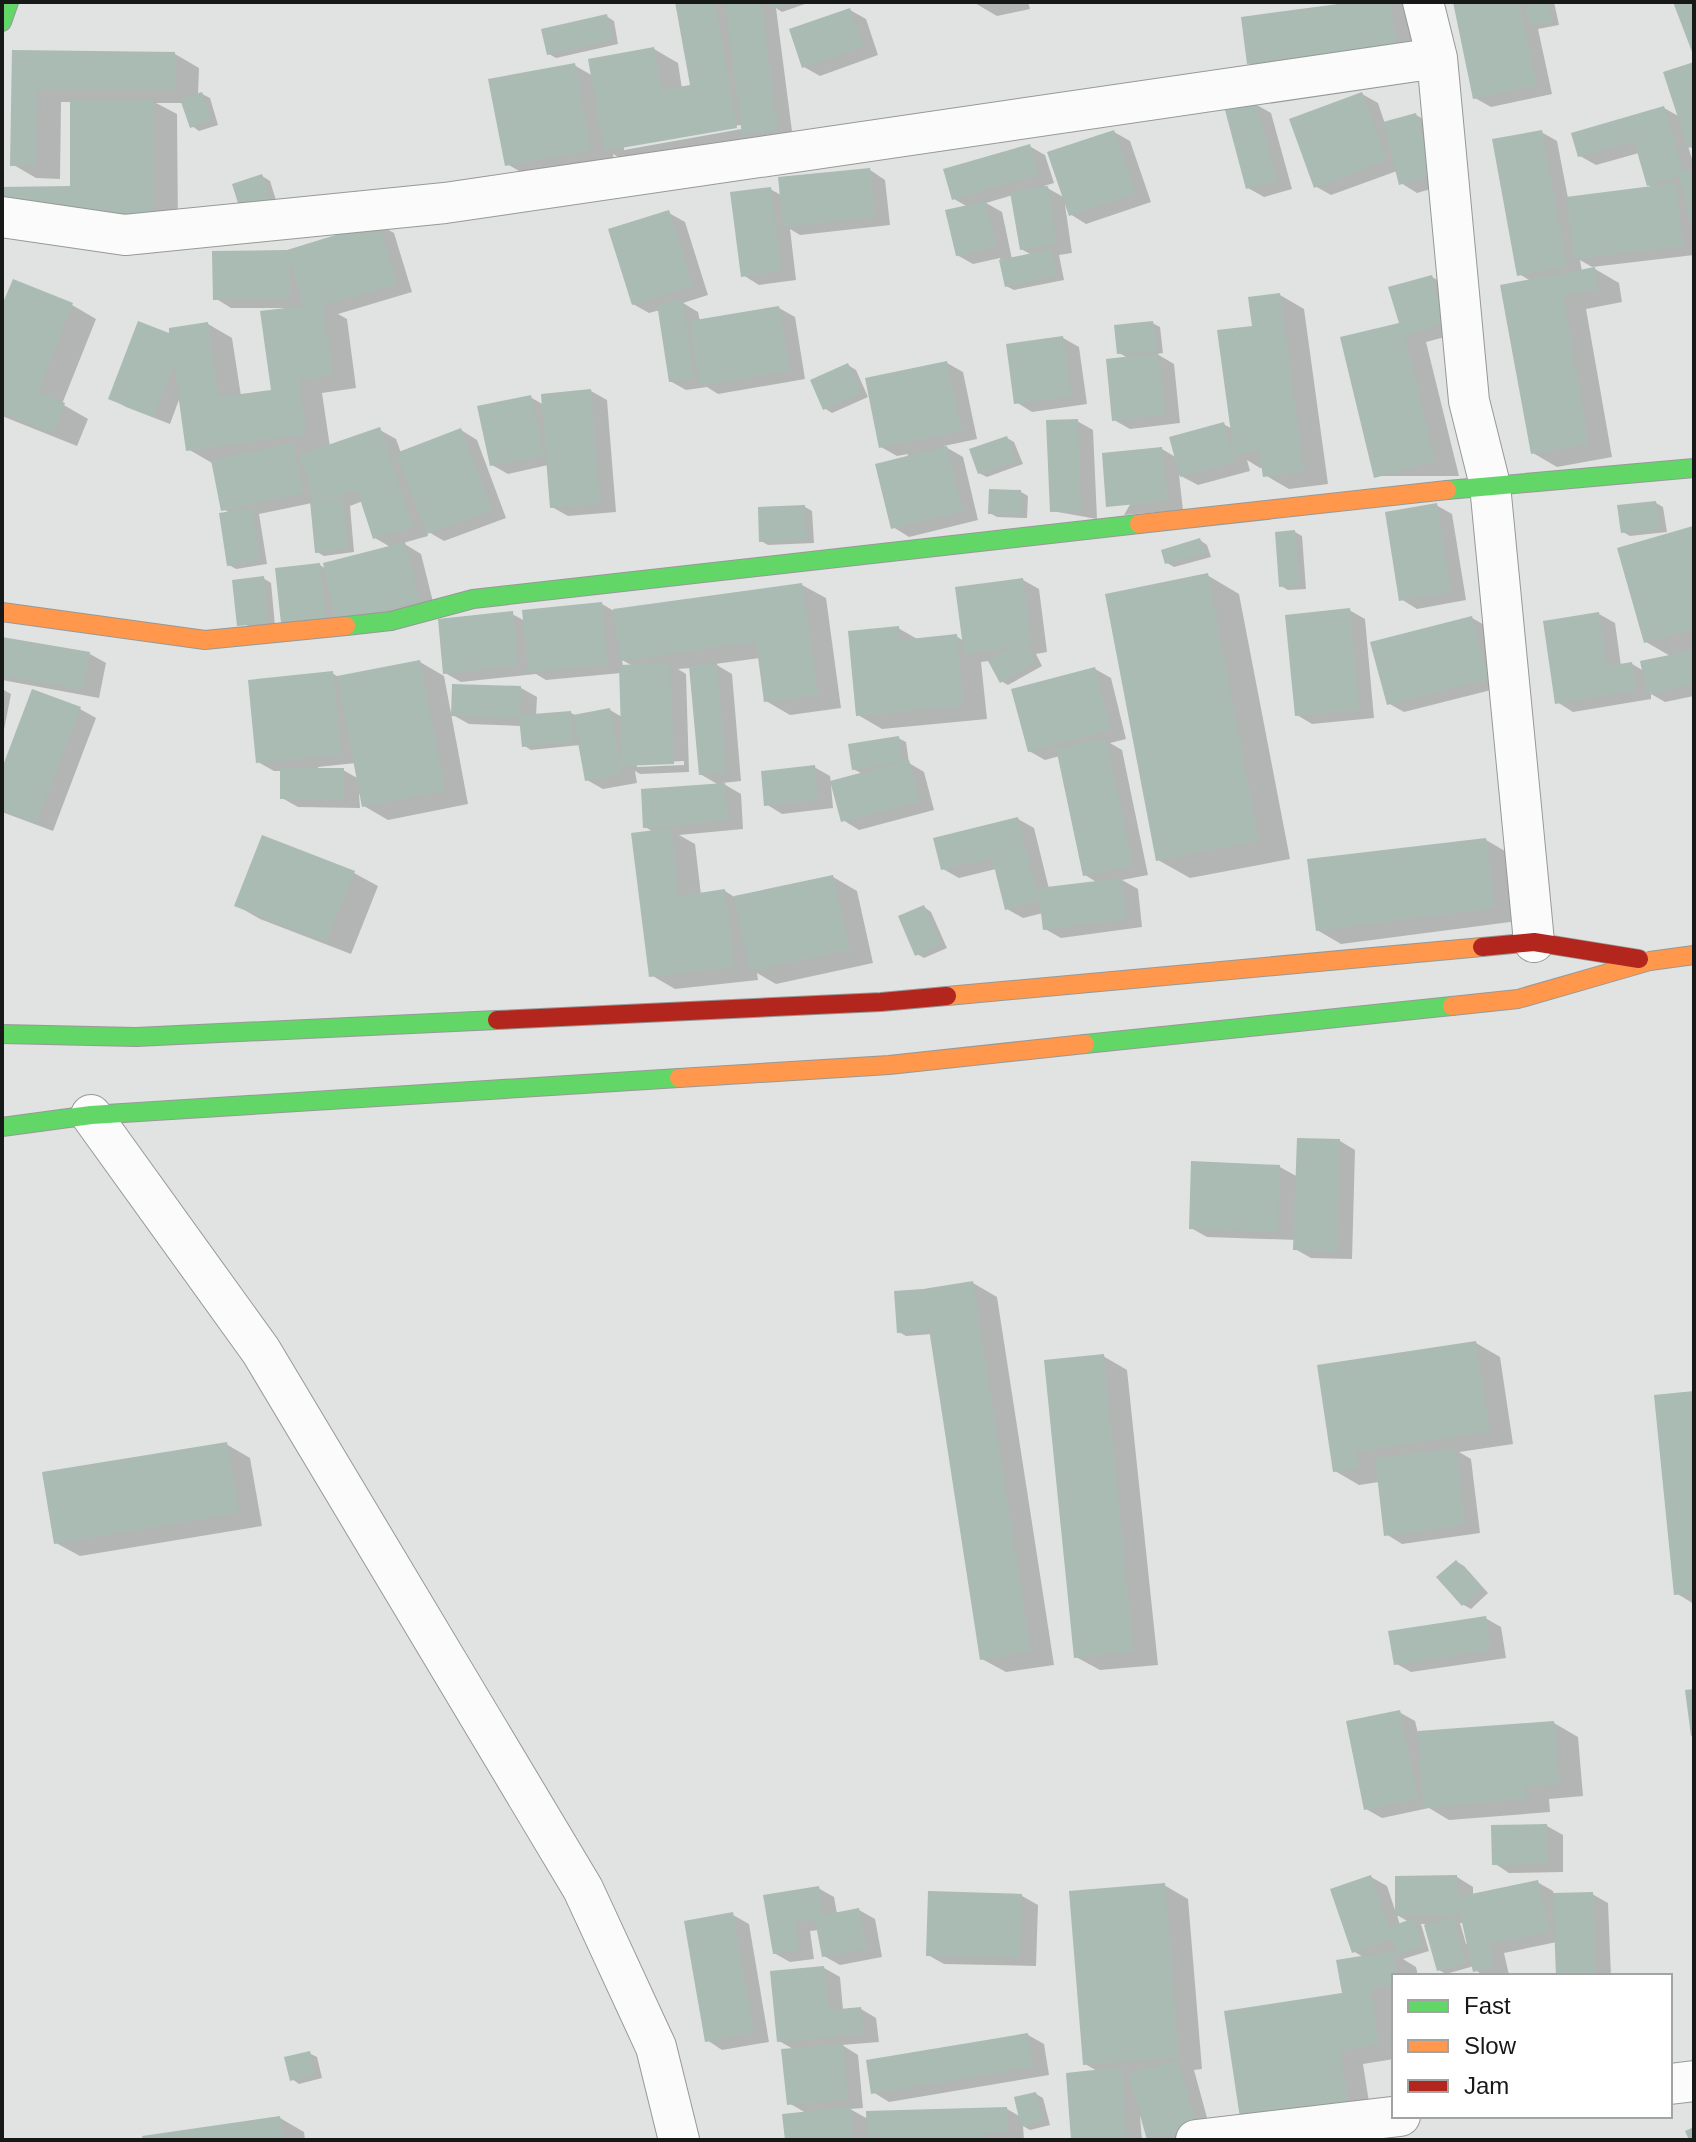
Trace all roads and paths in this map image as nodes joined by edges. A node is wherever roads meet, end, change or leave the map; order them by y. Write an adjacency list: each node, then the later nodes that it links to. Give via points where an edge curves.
1 (9, 2): 3 (main road)
2 (1423, 2): 4 (street)
3 (2, 22)
4 (1437, 58): 5 (street, via 445,203 125,235); 7 (street, via 1469,401)
5 (2, 217)
6 (1694, 468): 7 (main road)
7 (1490, 485): 8 (main road, via 473,599 391,621 205,640); 9 (street)
8 (2, 612)
9 (1534, 942): 11 (main road); 12 (main road, via 881,1002 136,1037)
10 (1694, 955): 11 (main road)
11 (1650, 961): 13 (main road, via 1518,999 889,1065)
12 (2, 1034)
13 (91, 1115): 14 (main road); 18 (street, via 261,1351 583,1889 656,2047)
14 (2, 1127)
15 (1694, 2081): 16 (street)
16 (1672, 2084)
17 (1392, 2117): 19 (street)
18 (679, 2140)
19 (1196, 2140)

